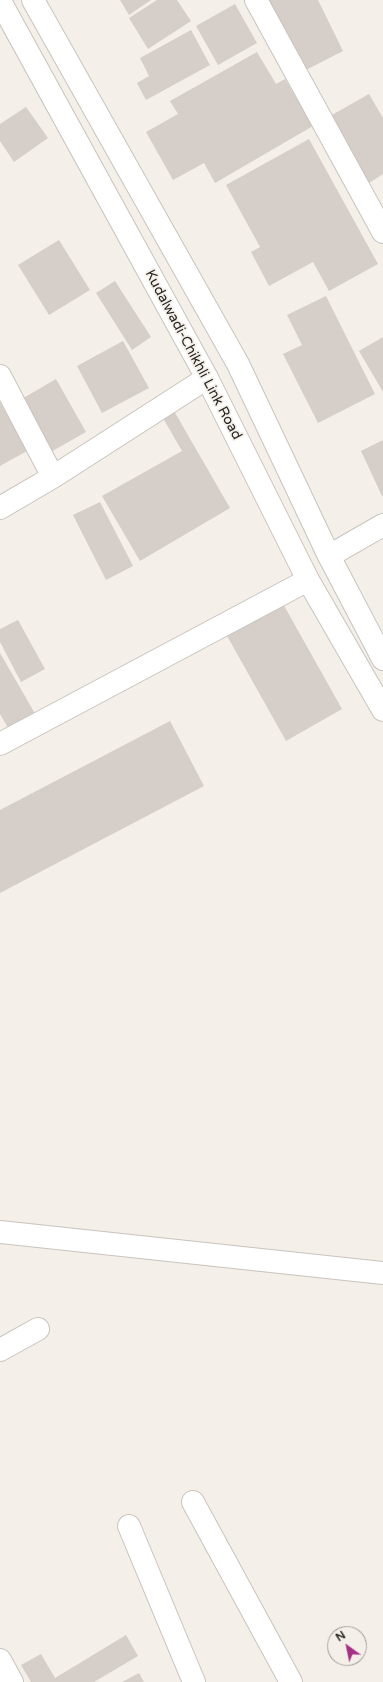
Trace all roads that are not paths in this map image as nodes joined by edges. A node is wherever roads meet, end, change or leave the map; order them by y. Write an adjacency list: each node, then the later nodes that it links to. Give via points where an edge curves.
1 (33, 0): 5 (main road)
2 (256, 0): 4 (main road)
3 (0, 1): 7 (main road, Kudalwadi-Chikhli Link Road)
4 (383, 232)
5 (238, 364): 7 (main road); 11 (main road)
6 (0, 376): 8 (main road)
7 (208, 378): 8 (main road); 12 (main road, Kudalwadi-Chikhli Link Road)
8 (53, 477): 9 (main road)
9 (0, 508)
10 (383, 525): 11 (main road)
11 (329, 556): 13 (main road)
12 (308, 580): 14 (main road, Kudalwadi-Chikhli Link Road); 15 (main road)
13 (383, 659)
14 (383, 710)
15 (0, 744)
16 (0, 1232): 17 (main road)
17 (383, 1273)
18 (38, 1329): 19 (main road)
19 (0, 1350)
20 (193, 1502): 25 (main road)
21 (129, 1526): 24 (main road)
22 (0, 1660): 23 (main road)
23 (12, 1682)
24 (194, 1682)
25 (291, 1682)

